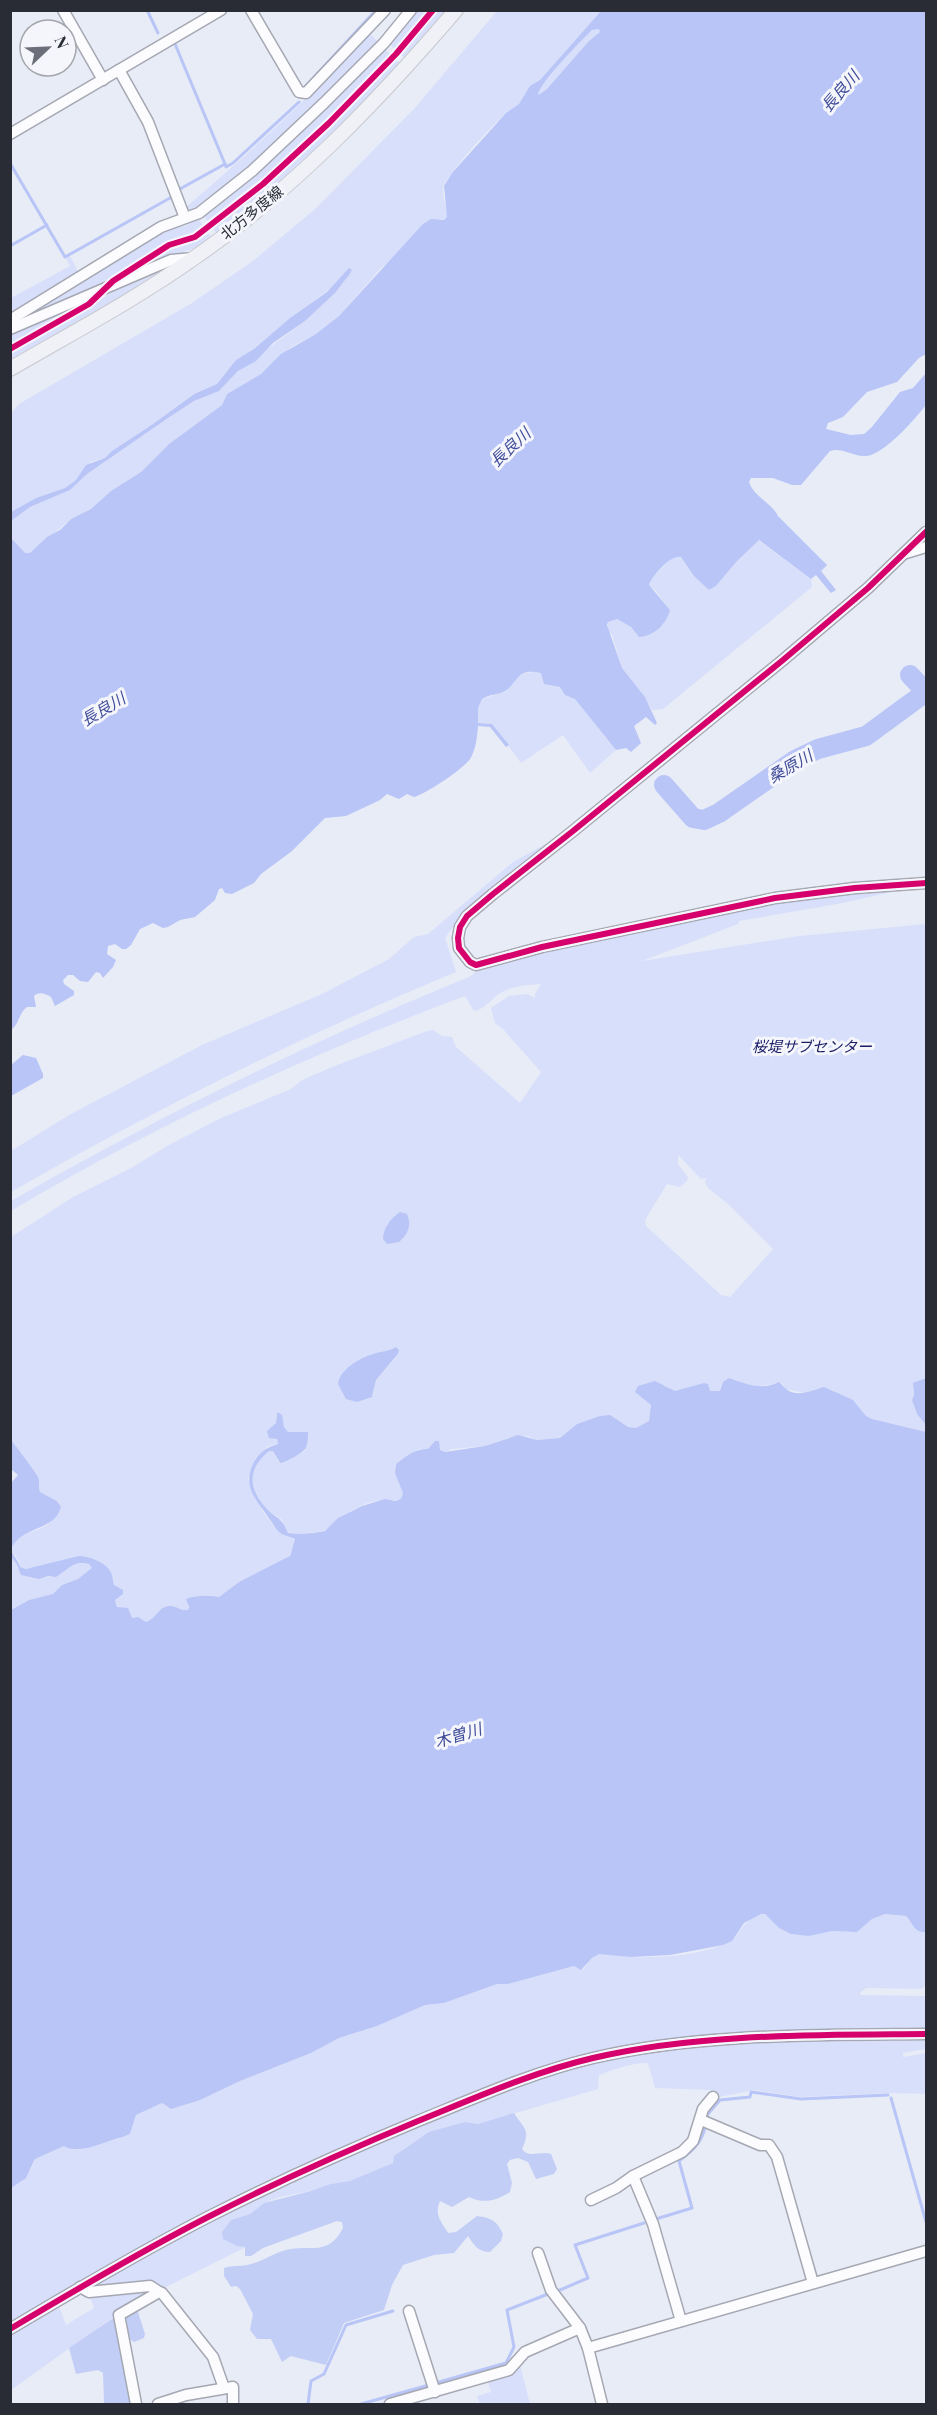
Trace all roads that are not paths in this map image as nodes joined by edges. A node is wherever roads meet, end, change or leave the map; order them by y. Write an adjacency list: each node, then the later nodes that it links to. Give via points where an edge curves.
1 (63, 10): 8 (street)
2 (221, 10): 7 (street)
3 (251, 10): 4 (street, via 299,92 306,93)
4 (385, 10)
5 (411, 10): 10 (street, via 384,43 252,171 199,213)
6 (456, 10): 11 (main road, 北方多度線, via 349,127 274,196)
7 (119, 70): 8 (street); 10 (street, via 148,122)
8 (103, 80): 9 (street)
9 (10, 134)
10 (185, 218): 12 (street, via 161,227)
11 (194, 258): 13 (street, via 171,260); 14 (main road, 北方多度線)
12 (10, 320)
13 (10, 330)
14 (10, 369)
15 (927, 532): 17 (street)
16 (927, 547): 17 (street)
17 (902, 554): 18 (street, via 783,660 467,916 458,938 463,954 476,965 542,947 775,898)
18 (927, 883)
19 (927, 2034): 27 (street, via 778,2036 652,2046 557,2068 320,2163 213,2214)
20 (713, 2097): 21 (street, via 703,2109)
21 (701, 2120): 22 (street, via 693,2140 682,2152); 26 (street, via 760,2145 769,2145 777,2157)
22 (633, 2176): 23 (street); 30 (street, via 653,2224)
23 (591, 2199)
24 (927, 2251): 26 (street)
25 (538, 2253): 31 (street, via 551,2290)
26 (813, 2283): 30 (street)
27 (81, 2287): 28 (street, via 88,2292 150,2286); 32 (street)
28 (159, 2292): 34 (street, via 213,2357); 36 (street, via 119,2316)
29 (409, 2311): 35 (street)
30 (681, 2321): 33 (street)
31 (580, 2328): 33 (street); 35 (street, via 525,2352 509,2370)
32 (10, 2329)
33 (588, 2348): 40 (street)
34 (224, 2388): 37 (street); 38 (street, via 233,2387)
35 (435, 2392): 39 (street)
36 (136, 2404)
37 (158, 2404)
38 (233, 2404)
39 (390, 2404)
40 (602, 2404)

